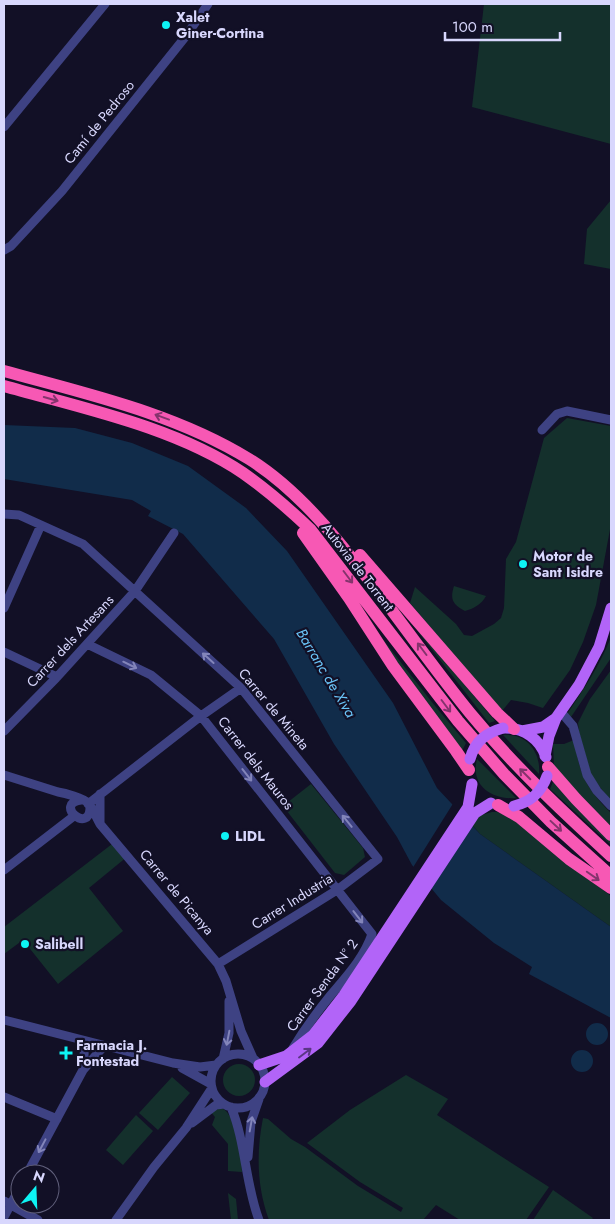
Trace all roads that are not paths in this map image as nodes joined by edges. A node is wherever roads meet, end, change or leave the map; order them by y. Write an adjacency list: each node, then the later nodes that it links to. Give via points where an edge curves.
1 (105, 4): 3 (street)
2 (208, 4): 4 (street, Camí de Pedroso, via 62,191)
3 (4, 127)
4 (4, 250)
5 (4, 370): 8 (highway, Autovia de Torrent, one-way to 5, via 139,409)
6 (4, 386): 10 (highway, Autovia de Torrent, one-way to 10, via 134,423)
7 (611, 420): 9 (street, via 567,411 558,414)
8 (191, 428): 23 (highway, via 254,454 295,486 323,513); 39 (highway, Autovia de Torrent, one-way to 8, via 515,764 469,712 354,560 318,518 291,491 250,460)
9 (542, 430)
10 (195, 447): 25 (highway, via 279,508 299,528 393,666); 42 (highway, Autovia de Torrent, one-way to 42, via 242,472 310,529 458,721 551,822)
11 (4, 514): 12 (street, Carrer dels Artesans, via 19,515)
12 (41, 525): 14 (street, Carrer dels Artesans, via 83,544); 15 (street)
13 (174, 533): 14 (street, Carrer dels Artesans)
14 (134, 591): 17 (street, Carrer dels Artesans); 20 (street, Carrer de Mineta, one-way to 14)
15 (4, 608)
16 (611, 608): 21 (main road, via 599,647)
17 (87, 644): 19 (street, Carrer dels Artesans); 22 (street, Carrer dels Mauros, one-way to 22, via 151,676)
18 (4, 652): 19 (street)
19 (57, 677): 24 (street, Carrer dels Artesans)
20 (241, 688): 22 (street); 40 (street, Carrer de Mineta, one-way to 20)
21 (559, 715): 23 (main road, via 544,727); 26 (main road, via 549,736); 33 (street, via 573,726 587,775)
22 (201, 716): 30 (street); 44 (street, Carrer dels Mauros, one-way to 44)
23 (513, 730): 25 (main road, bridge, via 490,733 479,740); 26 (main road, via 536,741)
24 (4, 731)
25 (469, 765): 28 (main road)
26 (547, 766): 32 (main road, bridge, via 541,789 535,797 514,806); 38 (highway)
27 (4, 775): 29 (street)
28 (472, 784): 32 (main road, via 477,792); 34 (main road)
29 (58, 792): 31 (street); 35 (street)
30 (100, 794): 31 (street); 37 (street)
31 (86, 804): 35 (street, via 74,803); 36 (street, via 89,812); 37 (street, Carrer de Picanya)
32 (494, 804): 34 (main road); 43 (highway, one-way to 43, via 519,817)
33 (611, 806)
34 (471, 810): 45 (main road)
35 (73, 812): 36 (street, via 79,818); 41 (street)
36 (85, 817): 37 (street, Carrer de Picanya)
37 (100, 824): 47 (street, Carrer de Picanya)
38 (611, 835)
39 (611, 856)
40 (378, 859): 44 (street, Carrer Industria)
41 (4, 870)
42 (611, 876)
43 (611, 888)
44 (337, 890): 46 (street, Carrer dels Mauros, one-way to 46); 47 (street, Carrer Industria)
45 (412, 900): 52 (main road, via 344,995 312,1035); 57 (main road, one-way to 45, via 318,1043 351,1001)
46 (372, 934): 52 (street, Carrer Senda Nº 2, via 345,980)
47 (218, 964): 48 (street, Carrer de Picanya)
48 (226, 981): 53 (street, Carrer de Picanya, one-way to 53, via 230,1033); 54 (street, Carrer de Picanya, via 241,1031)
49 (4, 1020): 50 (street)
50 (85, 1041): 51 (street); 56 (street)
51 (104, 1046): 55 (street); 56 (street)
52 (292, 1050): 54 (main road, via 286,1056)
53 (220, 1062): 54 (street, via 234,1054); 55 (street, via 200,1067); 58 (street, via 212,1074)
54 (256, 1062): 57 (street, via 263,1070)
55 (173, 1063): 58 (street)
56 (83, 1070): 62 (street)
57 (265, 1082): 60 (street)
58 (212, 1086): 61 (street, via 217,1098); 63 (street)
59 (4, 1097): 62 (street)
60 (259, 1099): 61 (street, via 239,1108); 65 (street, one-way to 60, via 250,1131)
61 (227, 1105): 63 (street, via 216,1105); 65 (street, via 240,1130)
62 (57, 1119): 64 (street, one-way to 64)
63 (186, 1128): 69 (street)
64 (32, 1164)
65 (248, 1185): 70 (street)
66 (7, 1203): 67 (street); 68 (street)
67 (4, 1217)
68 (38, 1220)
69 (116, 1220)
70 (259, 1220)

